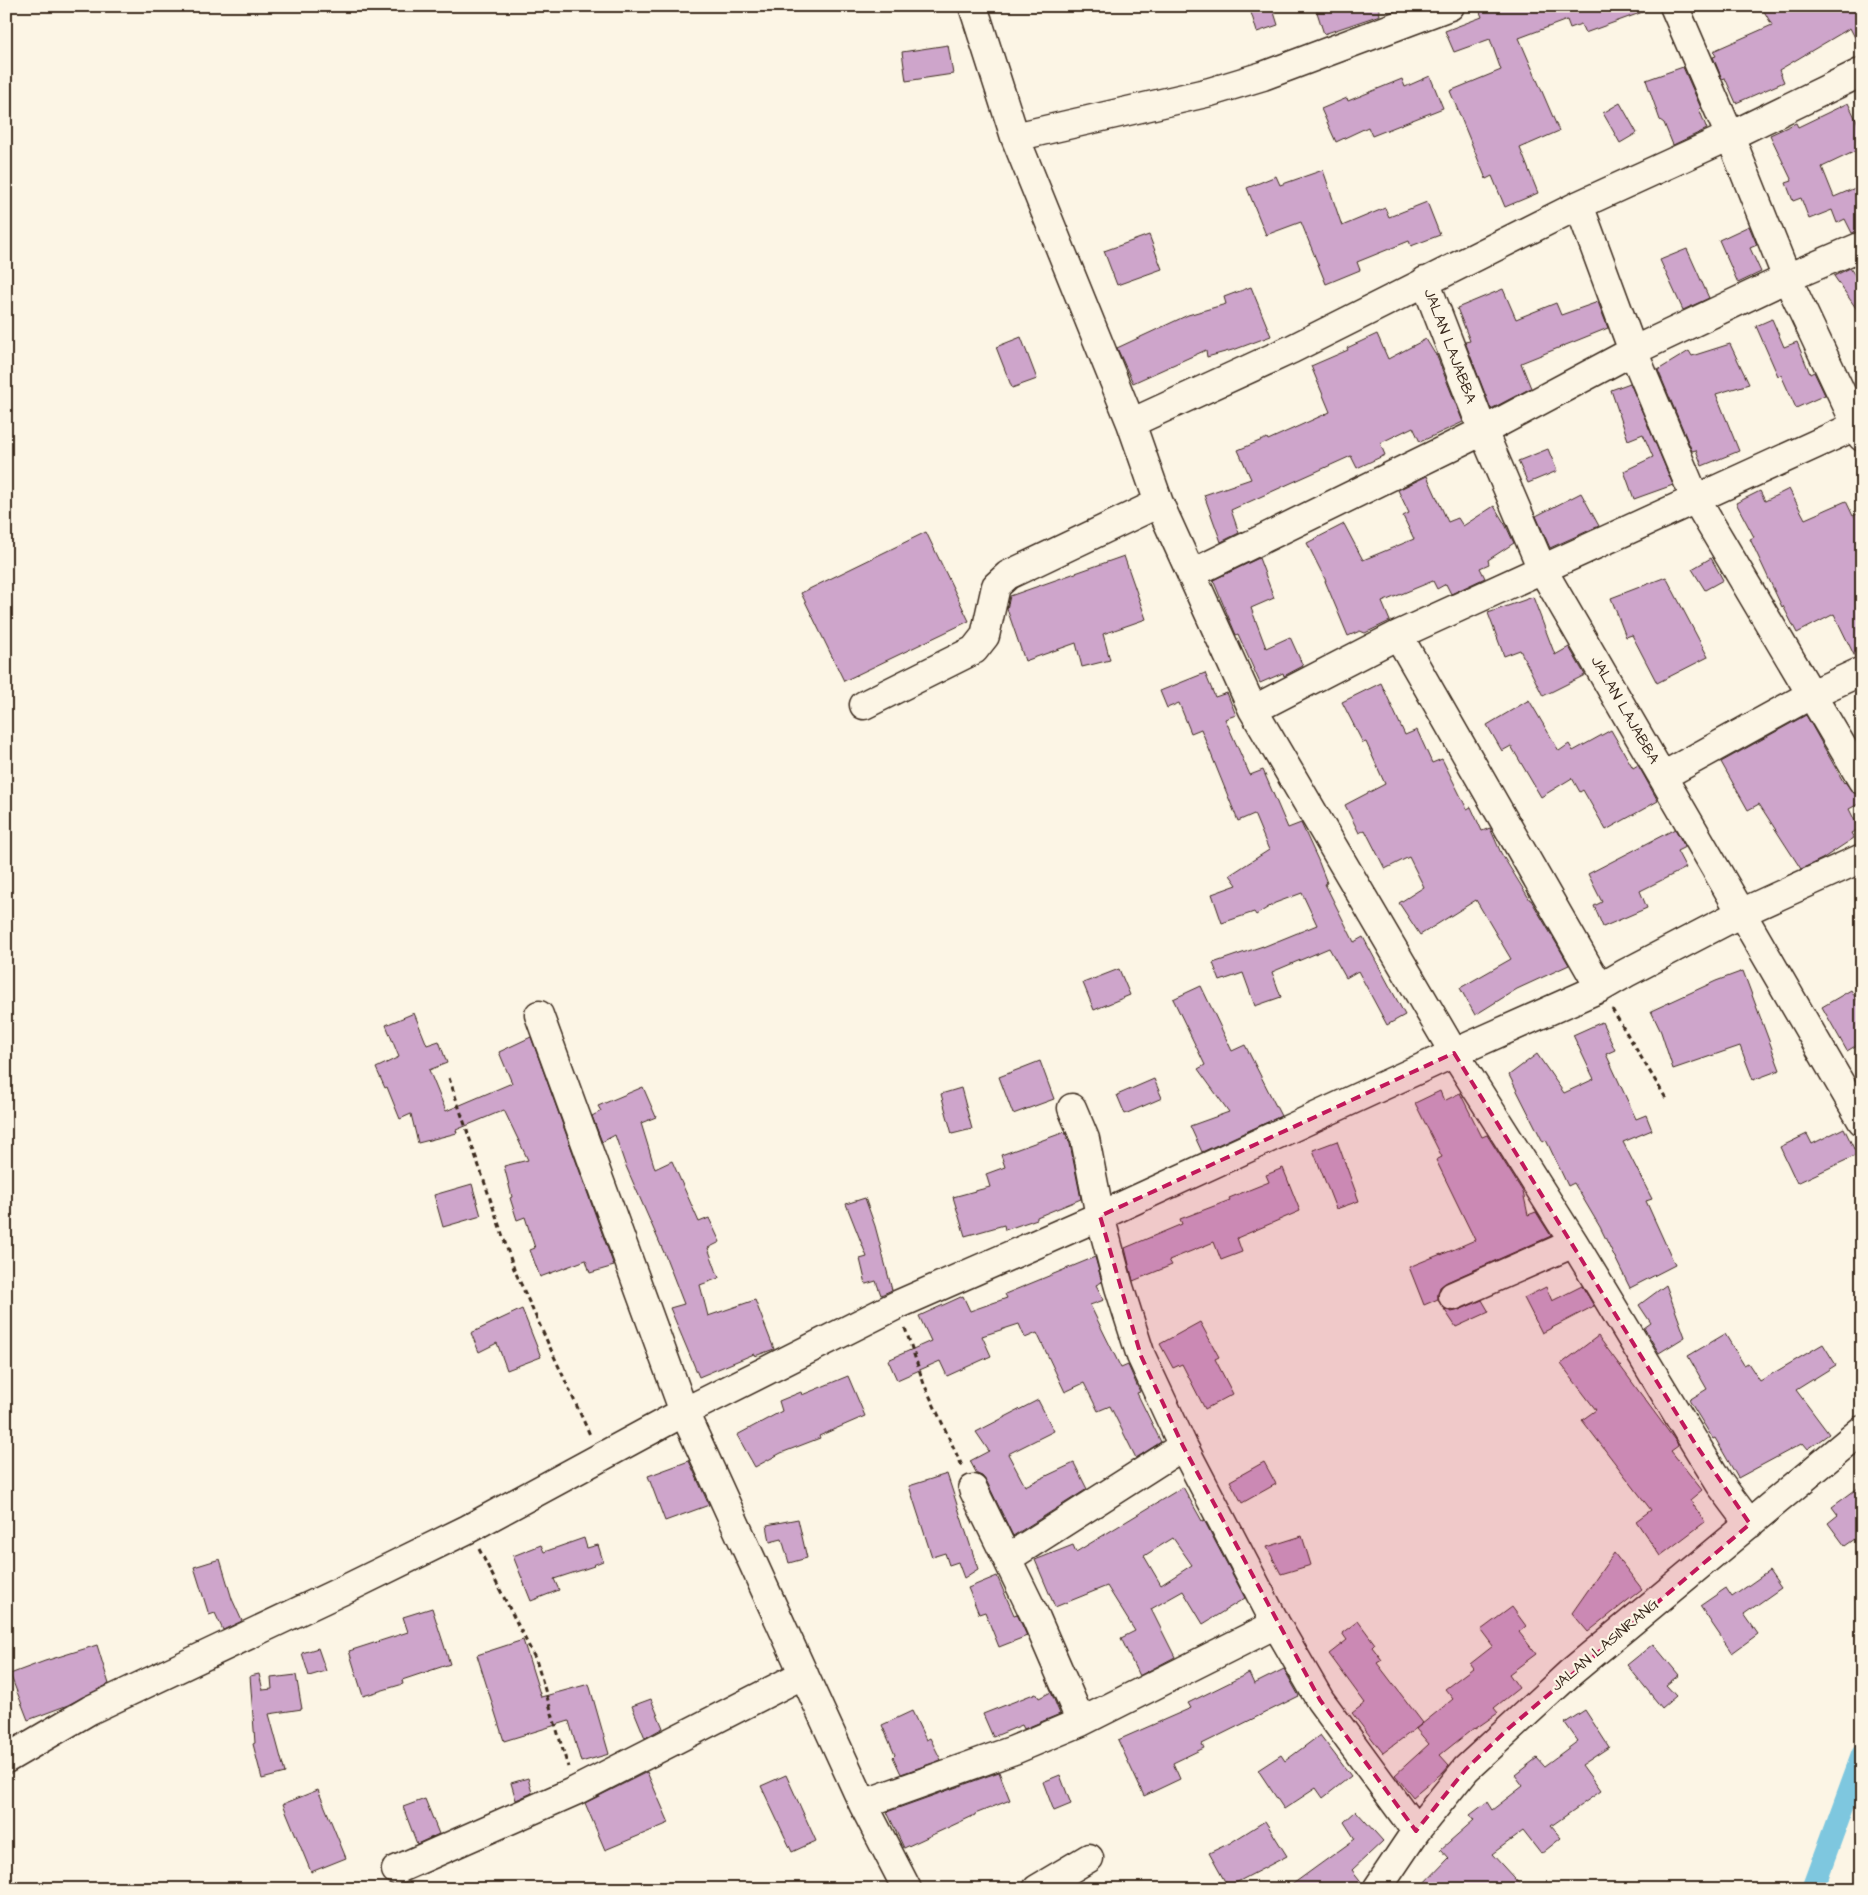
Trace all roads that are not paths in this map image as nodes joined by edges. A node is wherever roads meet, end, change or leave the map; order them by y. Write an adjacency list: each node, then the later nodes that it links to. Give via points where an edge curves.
1 (973, 6): 7 (street)
2 (1450, 6): 4 (street)
3 (1674, 6): 6 (street)
4 (1418, 11): 7 (street, via 1263,76 1201,94)
5 (1862, 72): 6 (street)
6 (1730, 136): 8 (street); 10 (street)
7 (1015, 137): 13 (street)
8 (1579, 205): 11 (street); 12 (street)
9 (1862, 246): 10 (street)
10 (1786, 278): 12 (street); 14 (street)
11 (1425, 281): 13 (street, via 1292,350); 15 (street, JALAN LAJABBA)
12 (1633, 351): 15 (street); 16 (street)
13 (1131, 423): 17 (street)
14 (1860, 429): 16 (street)
15 (1482, 430): 18 (street, JALAN LAJABBA); 19 (street)
16 (1695, 498): 18 (street); 22 (street)
17 (1159, 504): 19 (street); 23 (street, via 1008,575 996,586 985,636 974,650)
18 (1542, 569): 20 (street); 25 (street, JALAN LAJABBA)
19 (1191, 574): 24 (street)
20 (1398, 635): 24 (street); 29 (street)
21 (1862, 671): 22 (street)
22 (1812, 694): 25 (street); 26 (street)
23 (864, 705)
24 (1253, 710): 31 (street)
25 (1663, 776): 28 (street, JALAN LAJABBA)
26 (1862, 780)
27 (1862, 858): 28 (street)
28 (1743, 912): 29 (street); 33 (street, JALAN LAJABBA)
29 (1600, 988): 31 (street)
30 (538, 1015): 37 (street)
31 (1454, 1053): 34 (street); 35 (street)
32 (1072, 1108): 34 (street, via 1085,1139)
33 (1862, 1121)
34 (1100, 1216): 37 (street, via 897,1304); 39 (street, via 1142,1356)
35 (1574, 1243): 36 (street); 41 (street, via 1720,1484)
36 (1453, 1296)
37 (684, 1412): 44 (street); 46 (street, via 468,1529 90,1710)
38 (1862, 1430): 41 (street, JALAN LASINRANG)
39 (1183, 1446): 42 (street); 43 (street)
40 (972, 1488): 42 (street)
41 (1750, 1524): 48 (street, JALAN LASINRANG, via 1570,1673 1510,1728 1466,1769)
42 (1008, 1558): 45 (street)
43 (1276, 1624): 45 (street); 48 (street, via 1320,1700)
44 (804, 1674): 47 (street); 50 (street, via 575,1791)
45 (1081, 1722): 47 (street, via 1014,1750)
46 (7, 1754)
47 (863, 1804): 51 (street)
48 (1416, 1831): 53 (street, JALAN LASINRANG)
49 (1089, 1858): 52 (street)
50 (396, 1870)
51 (907, 1889)
52 (1037, 1889)
53 (1377, 1889)

